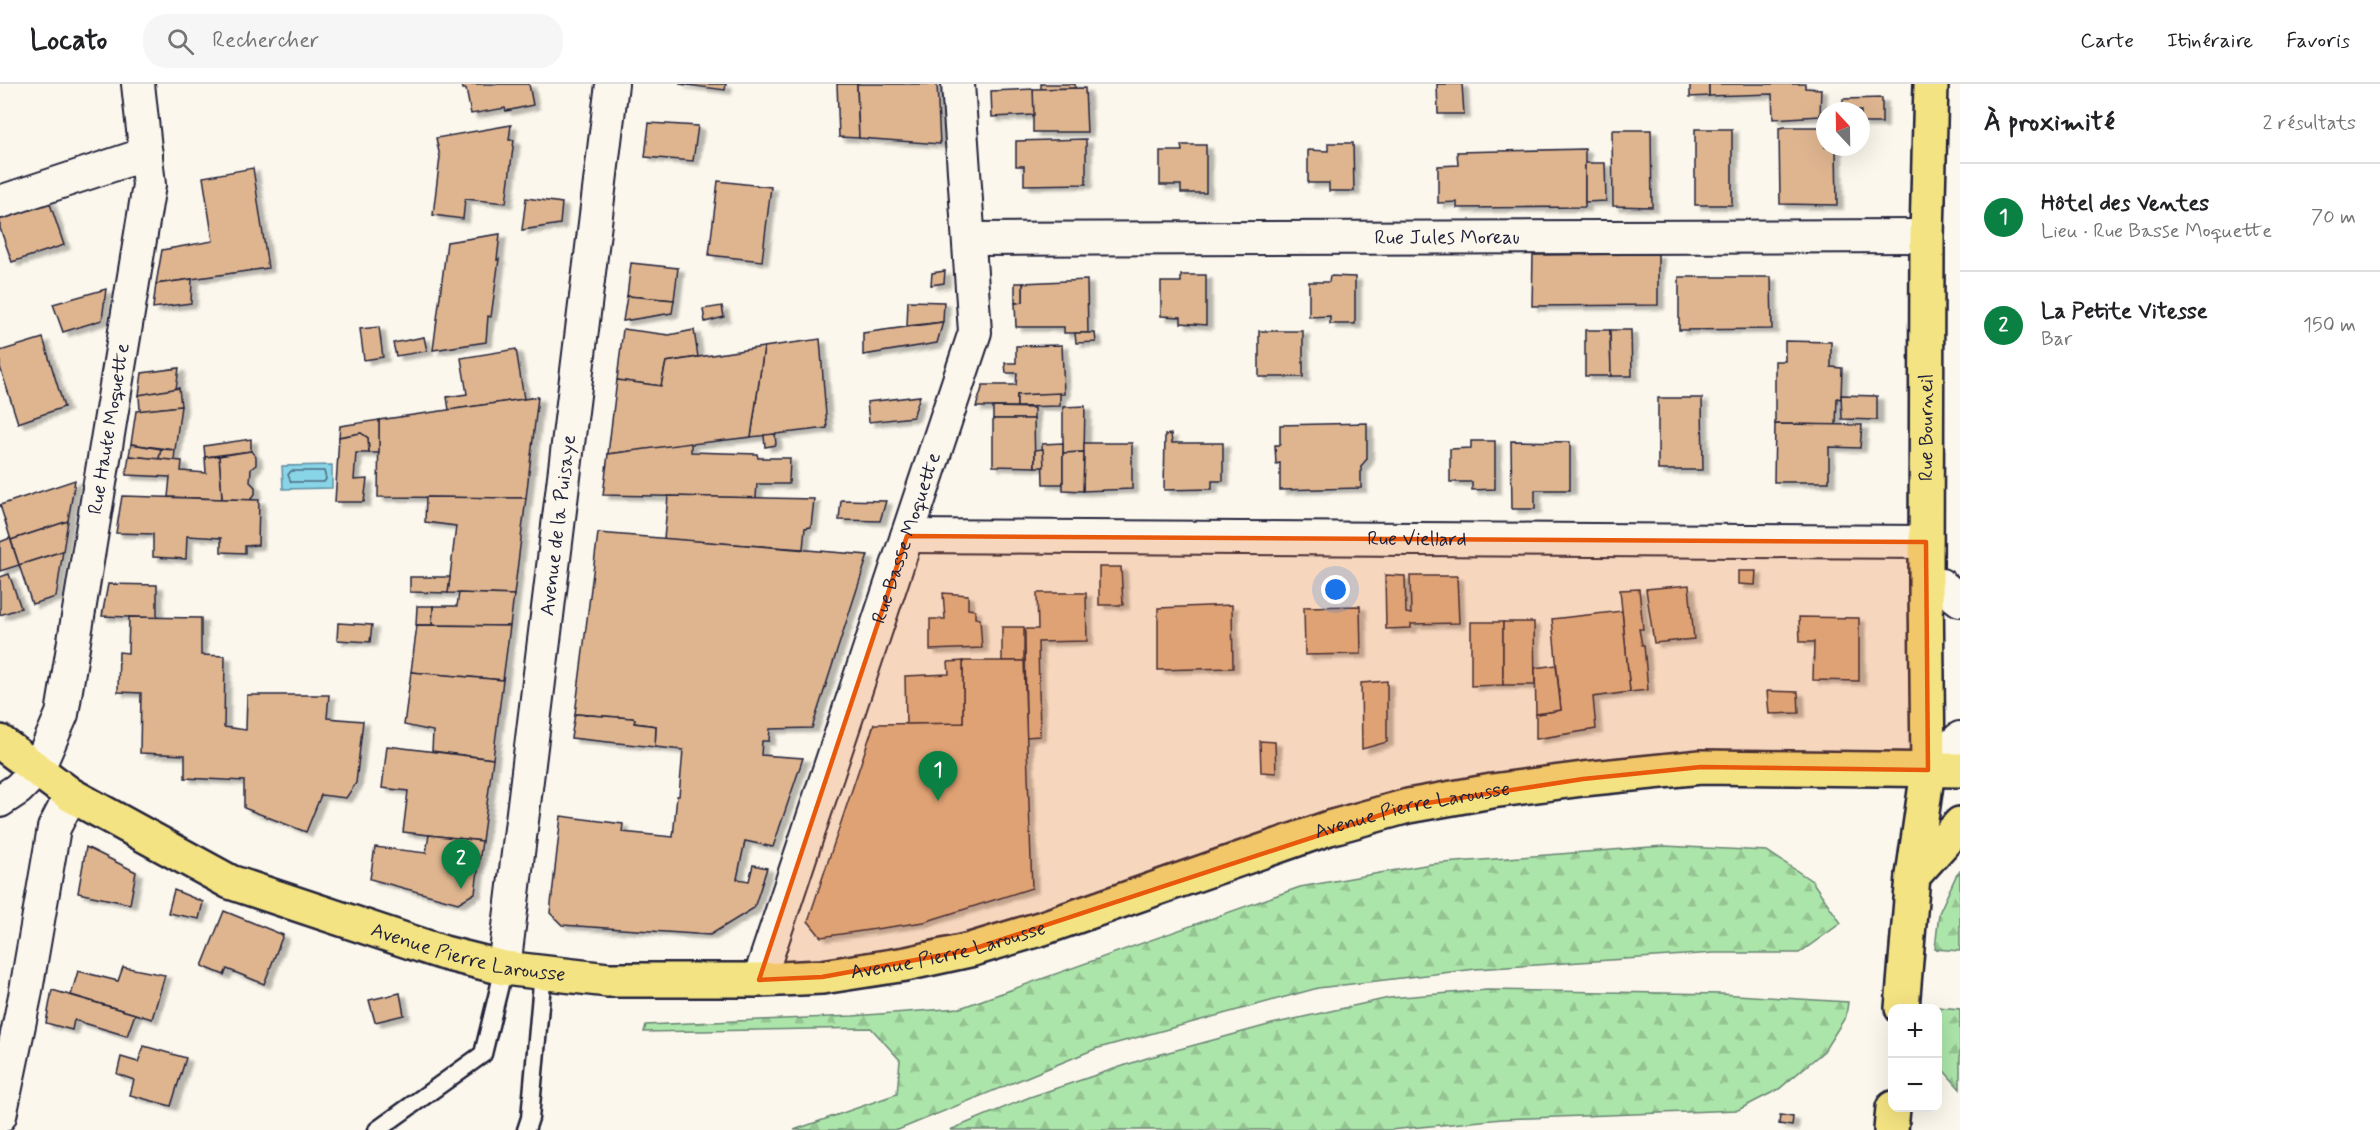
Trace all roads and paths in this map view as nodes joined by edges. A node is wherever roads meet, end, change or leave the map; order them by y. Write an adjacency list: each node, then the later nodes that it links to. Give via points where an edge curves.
1 (138, 84): 5 (street, Rue Haute Moquette)
2 (612, 84): 21 (street, Avenue de la Puisaye)
3 (958, 84): 8 (street, Rue Basse Moquette)
4 (1931, 84): 7 (main road, Rue Bourneil)
5 (146, 154): 6 (street); 15 (street, Rue Haute Moquette, via 149,185 63,714)
6 (0, 202)
7 (1927, 236): 8 (street, Rue Jules Moreau); 10 (main road, Rue Bourneil)
8 (969, 239): 9 (street, Rue Basse Moquette, via 975,332)
9 (907, 536): 10 (street, Rue Viellard); 23 (street, Rue Basse Moquette)
10 (1926, 542): 11 (main road, Rue Bourneil)
11 (1926, 586): 12 (street, via 1941,585); 16 (main road, Rue Bourneil)
12 (1960, 600)
13 (1960, 738): 16 (street)
14 (0, 742): 15 (main road, Avenue Pierre Larousse)
15 (38, 769): 17 (main road, Avenue Pierre Larousse); 18 (street)
16 (1944, 770): 20 (main road, Rue Bourneil); 23 (main road, Avenue Pierre Larousse, via 1701,767 1583,779 1408,806 1329,828 970,950 822,977)
17 (71, 795): 21 (main road, Avenue Pierre Larousse, via 230,882 444,953); 26 (street, via 54,828)
18 (0, 801)
19 (1960, 824): 20 (main road)
20 (1913, 876): 24 (main road, Rue Bourneil)
21 (504, 968): 22 (main road, Avenue Pierre Larousse); 27 (lane, via 483,1054)
22 (543, 972): 23 (main road, Avenue Pierre Larousse, via 608,980); 28 (lane)
23 (759, 980)
24 (1902, 1004)
25 (1893, 1112): 29 (main road)
26 (0, 1116)
27 (377, 1130)
28 (526, 1130)
29 (1891, 1130)

